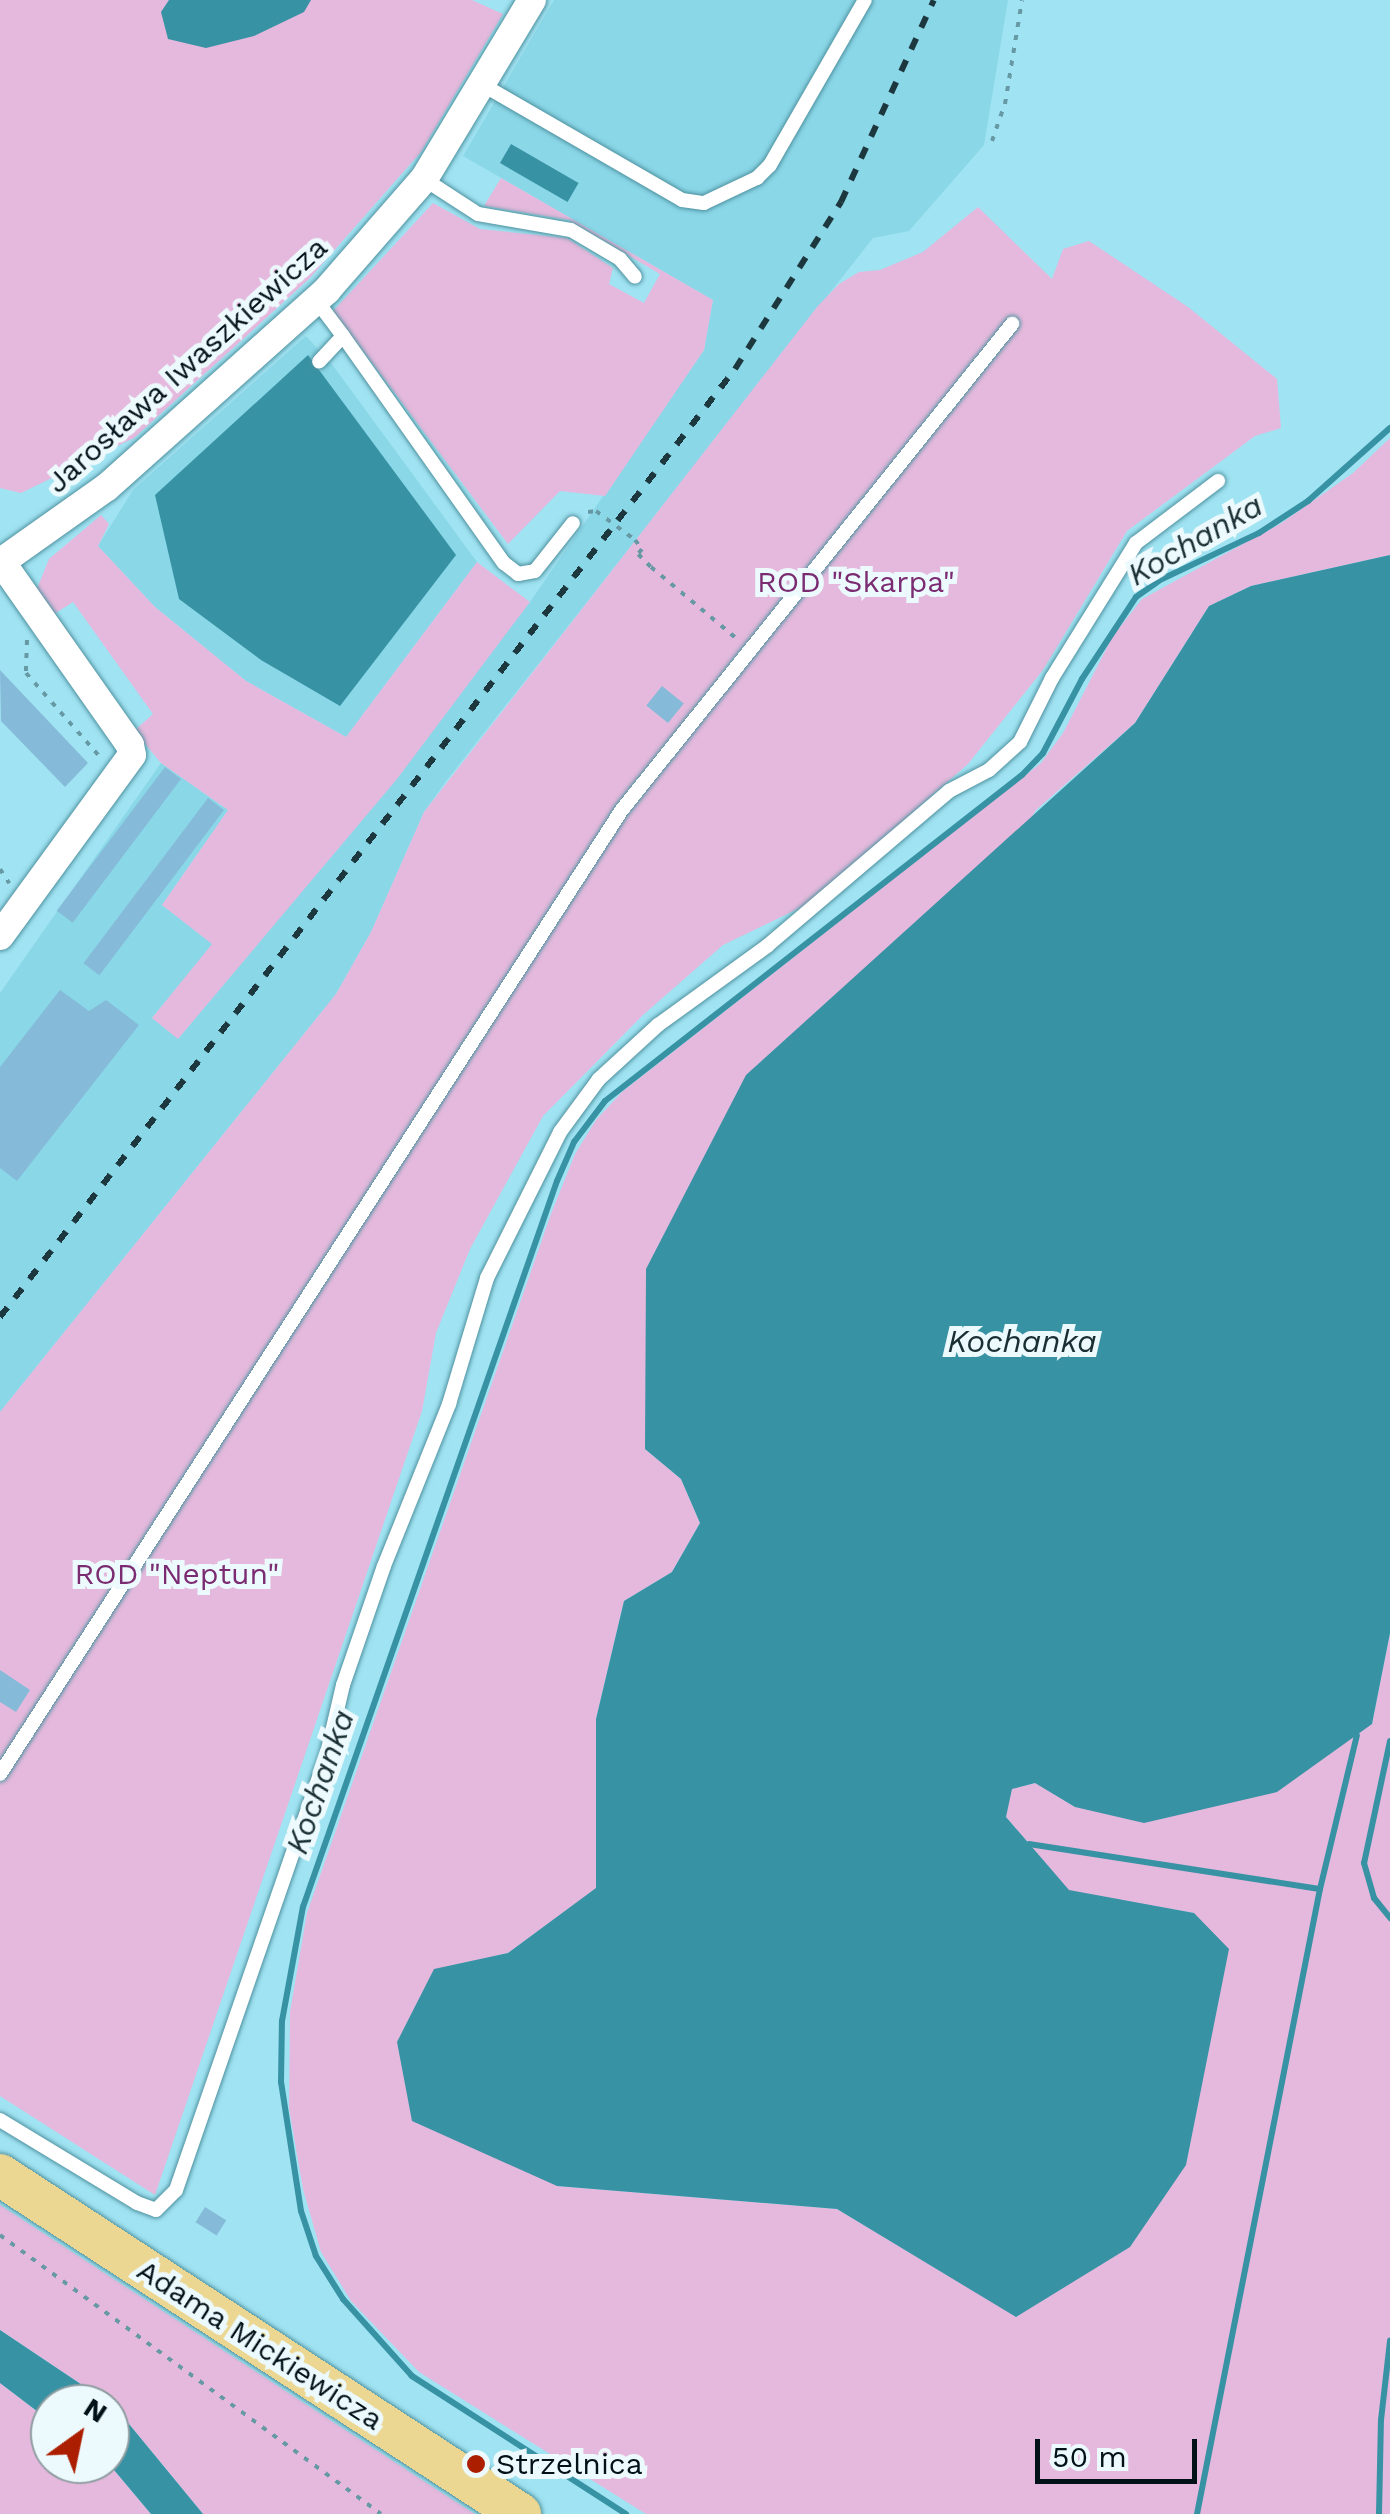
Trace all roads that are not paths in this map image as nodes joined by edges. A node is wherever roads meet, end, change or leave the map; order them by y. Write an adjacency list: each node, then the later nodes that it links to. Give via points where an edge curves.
1 (532, 0): 3 (street, Jarosława Iwaszkiewicza)
2 (866, 0): 3 (lane, via 770,166 704,203 682,200)
3 (483, 85): 4 (street, Jarosława Iwaszkiewicza)
4 (424, 179): 5 (lane, via 478,214 571,230 620,259); 6 (street, Jarosława Iwaszkiewicza)
5 (635, 278)
6 (316, 300): 8 (lane); 12 (street, Jarosława Iwaszkiewicza, via 107,487)
7 (1012, 324): 14 (lane, via 588,859)
8 (343, 336): 9 (lane); 11 (lane, via 504,563 518,574 535,570)
9 (319, 362)
10 (1218, 481): 15 (lane, via 1136,543 1020,742 989,770 949,791 767,946 658,1025 599,1079 560,1132 487,1278 450,1404 384,1566 326,1758 176,2190 156,2210 137,2203)
11 (573, 523)
12 (0, 561): 13 (street, Jarosława Iwaszkiewicza, via 132,755)
13 (0, 936)
14 (0, 1774)
15 (0, 2120)
16 (0, 2175): 17 (main road, Adama Mickiewicza)
17 (520, 2514)

